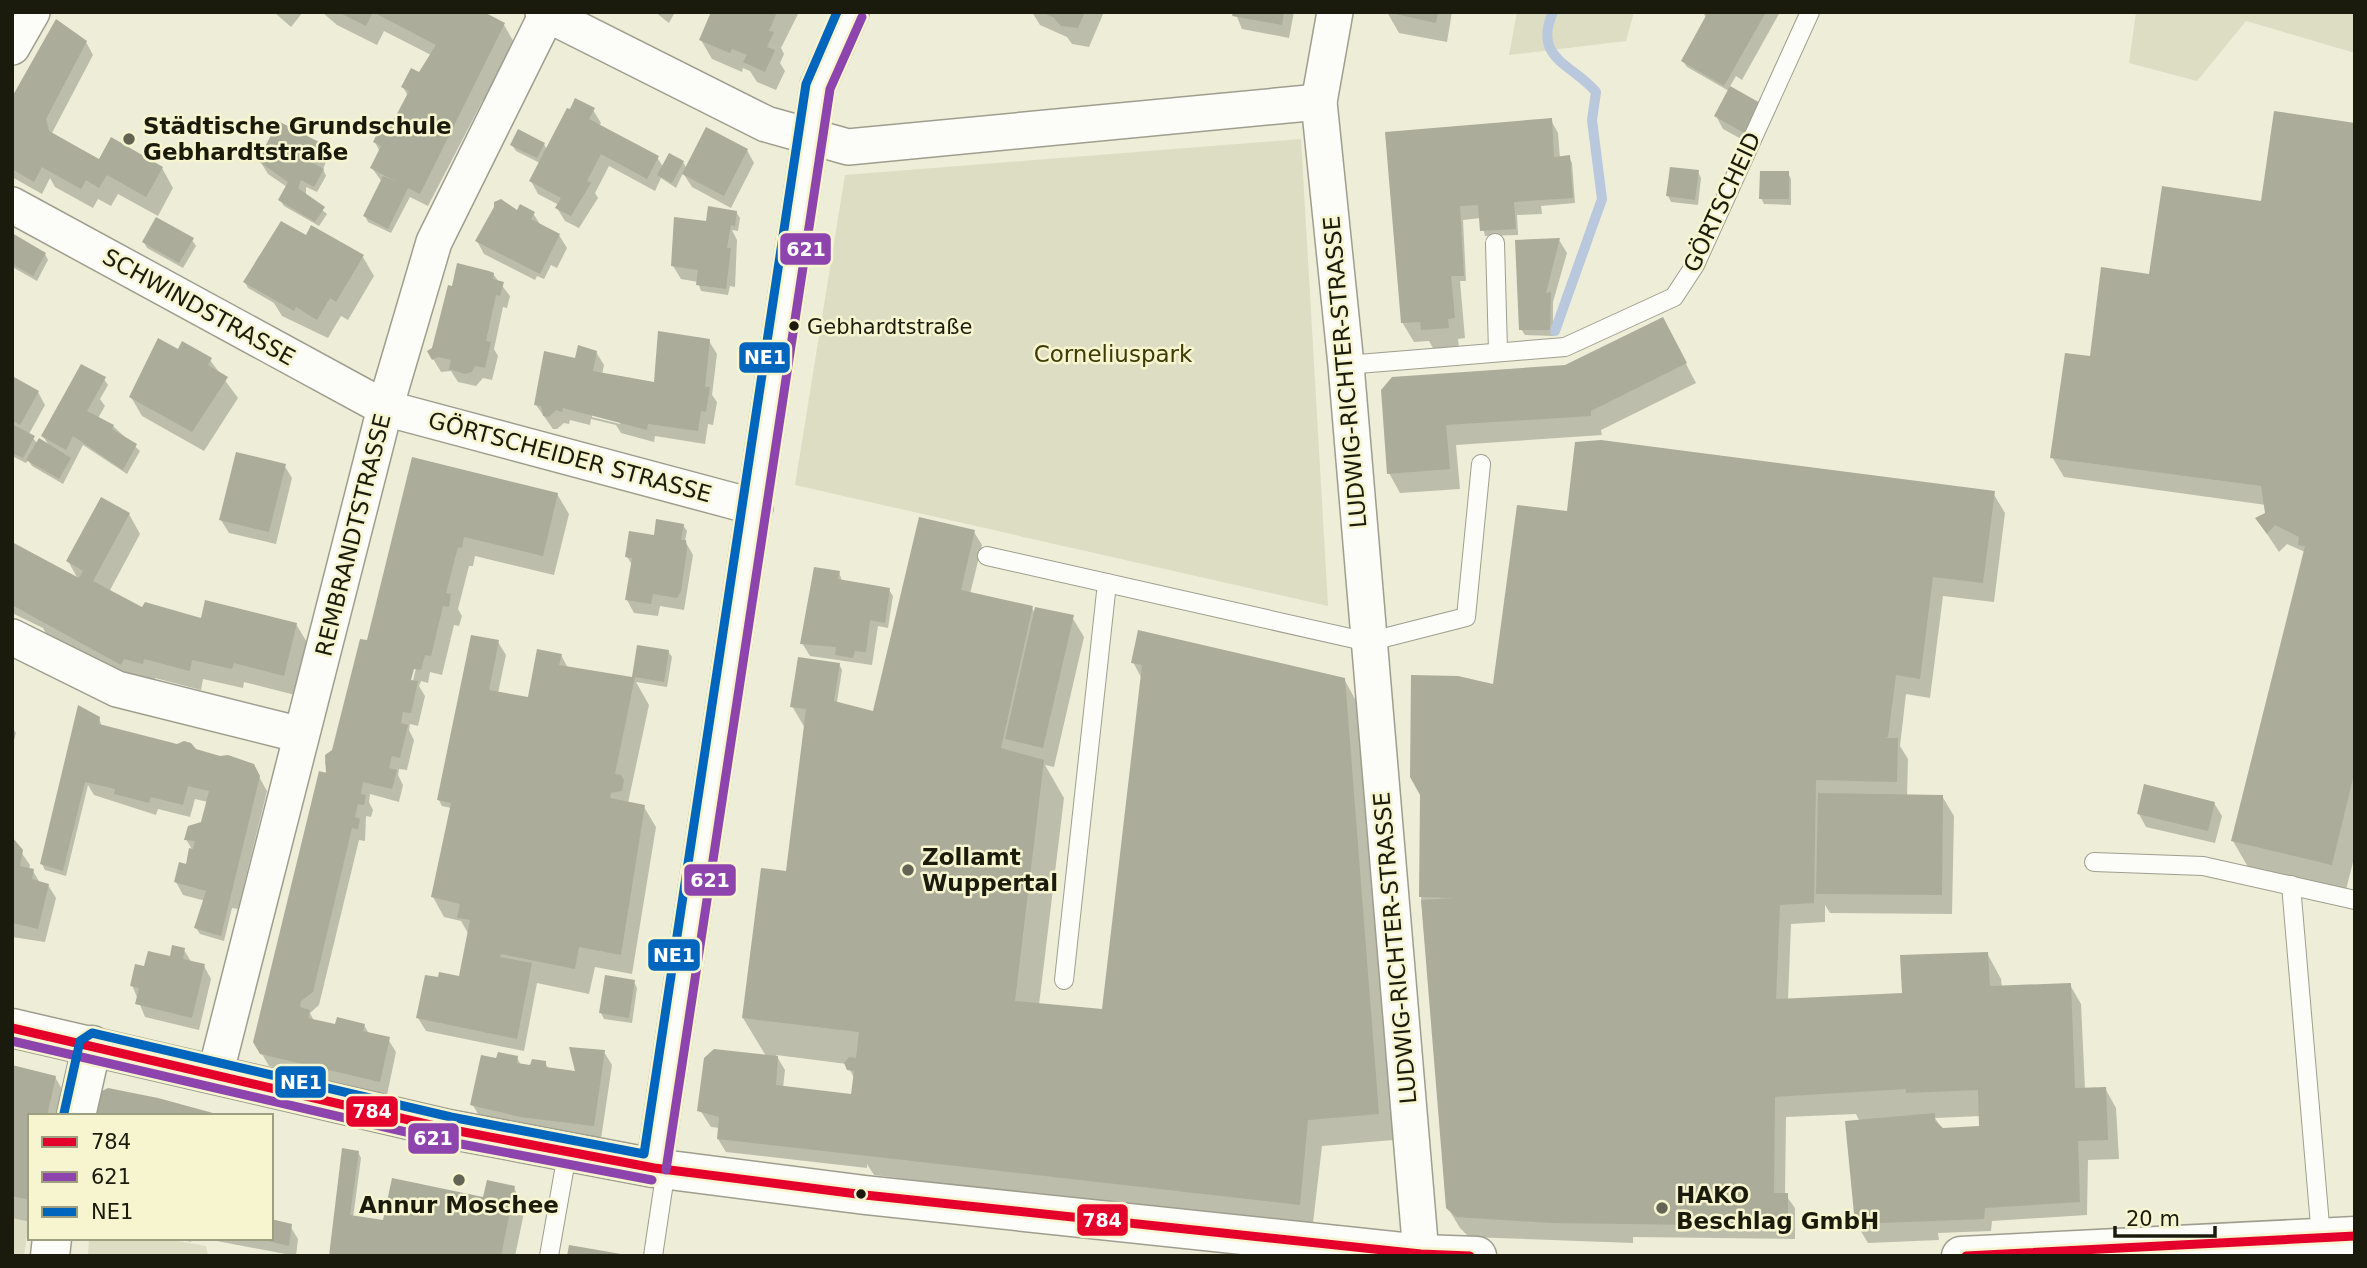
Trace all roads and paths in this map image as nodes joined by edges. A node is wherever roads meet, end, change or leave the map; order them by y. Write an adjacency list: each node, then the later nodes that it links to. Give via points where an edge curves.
1 (32, 12): 6 (street)
2 (851, 12): 8 (street, via 818,86)
3 (1335, 12): 7 (street, LUDWIG-RICHTER-STRASSE)
4 (1810, 12): 11 (lane, GÖRTSCHEID, via 1695,265 1674,297 1565,347)
5 (545, 13): 8 (street, via 766,124); 13 (street, REMBRANDTSTRASSE, via 434,242)
6 (12, 47)
7 (1319, 102): 8 (street, via 848,147); 12 (street, LUDWIG-RICHTER-STRASSE)
8 (813, 137): 15 (street)
9 (12, 205): 13 (street, SCHWINDSTRASSE)
10 (1495, 243): 11 (lane)
11 (1498, 351): 12 (lane, GÖRTSCHEID)
12 (1346, 365): 19 (street, LUDWIG-RICHTER-STRASSE)
13 (385, 408): 15 (street, GÖRTSCHEIDER STRASSE); 20 (street, REMBRANDTSTRASSE)
14 (1481, 464): 19 (lane, via 1466,617)
15 (755, 507): 30 (street)
16 (986, 556): 17 (lane)
17 (1107, 583): 19 (lane); 24 (lane)
18 (12, 637): 20 (street, via 117,689)
19 (1368, 642): 32 (street, LUDWIG-RICHTER-STRASSE)
20 (301, 735): 27 (street, REMBRANDTSTRASSE)
21 (2094, 862): 22 (lane, via 2203,866)
22 (2291, 884): 23 (lane); 31 (lane)
23 (2355, 900)
24 (1064, 980)
25 (12, 1028): 26 (main road)
26 (92, 1045): 27 (main road); 28 (main road)
27 (215, 1075): 29 (main road)
28 (76, 1114)
29 (567, 1154): 30 (main road); 33 (lane)
30 (660, 1169): 32 (main road, via 852,1194); 34 (lane)
31 (2338, 1237): 36 (main road)
32 (1421, 1254): 35 (main road)
33 (549, 1256)
34 (653, 1256)
35 (1477, 1256)
36 (1961, 1256)

